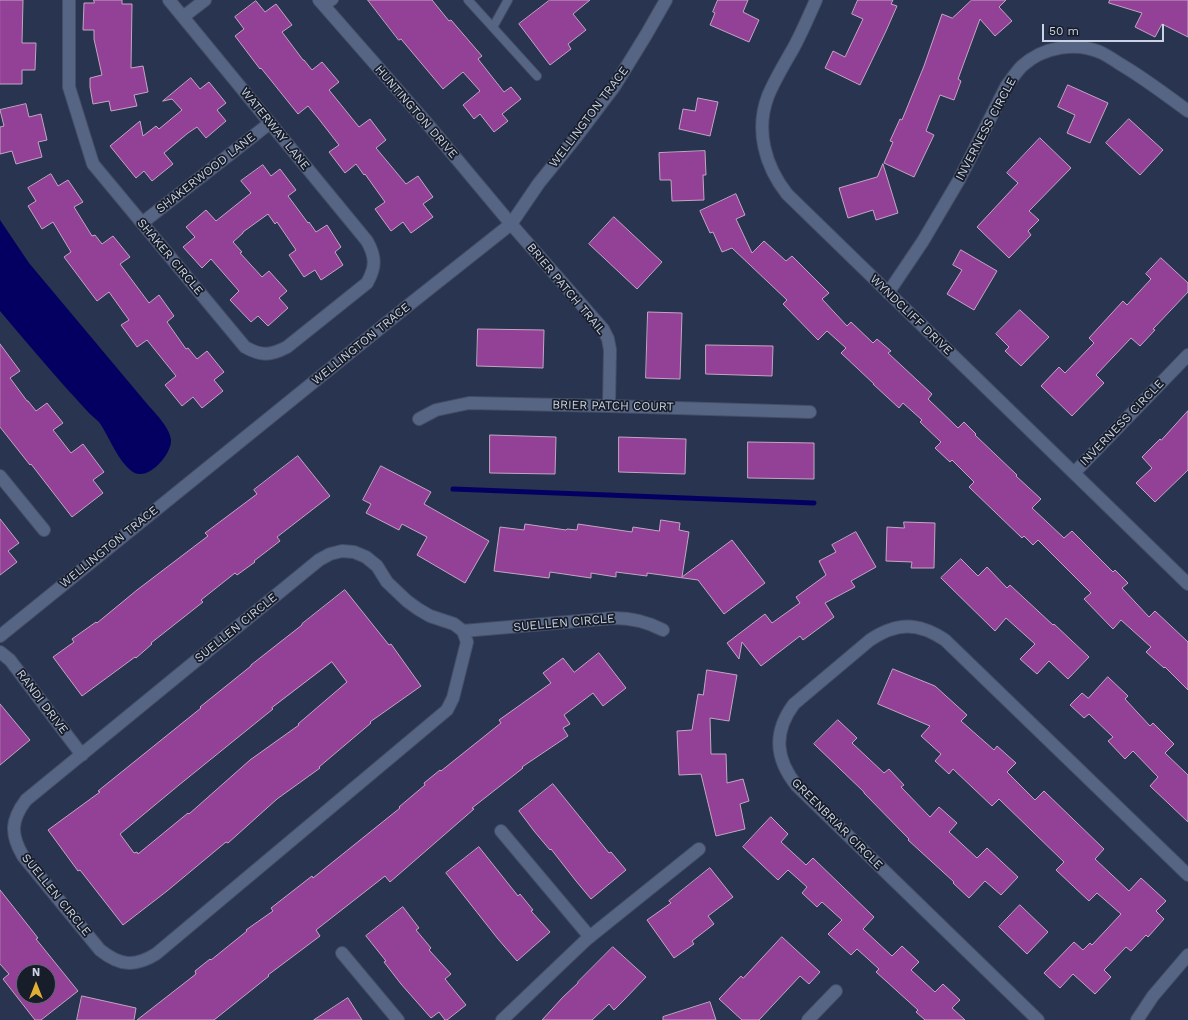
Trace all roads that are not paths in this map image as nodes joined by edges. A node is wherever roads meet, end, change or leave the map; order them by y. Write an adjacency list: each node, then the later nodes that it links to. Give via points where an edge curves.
1 (69, 0): 14 (street, SHAKER CIRCLE, via 69,87 93,164)
2 (169, 0): 9 (street, WATERWAY LANE)
3 (205, 0): 9 (street)
4 (468, 0): 10 (lane)
5 (508, 0): 10 (lane)
6 (666, 0): 15 (street, WELLINGTON TRACE, via 614,87 578,136 538,183)
7 (816, 0): 17 (street, WYNDCLIFF DRIVE, via 772,86 762,120 763,144 773,174 787,194)
8 (326, 2): 15 (street, HUNTINGTON DRIVE)
9 (183, 17): 13 (street, WATERWAY LANE)
10 (492, 28): 11 (lane)
11 (537, 76)
12 (1188, 111): 17 (street, INVERNESS CIRCLE, via 1102,53 1082,47 1069,47 1044,52 1033,58 1014,75 1007,86 959,180)
13 (270, 123): 14 (street, SHAKERWOOD LANE); 16 (street, WATERWAY LANE, via 367,241)
14 (142, 223): 16 (street, SHAKER CIRCLE, via 245,347 254,352 277,353 286,347 367,283 373,273)
15 (511, 224): 19 (street, BRIER PATCH TRAIL, via 603,329 610,350); 28 (street, WELLINGTON TRACE)
16 (374, 262)
17 (888, 292): 22 (street, WYNDCLIFF DRIVE)
18 (1188, 355): 22 (street, INVERNESS CIRCLE)
19 (609, 406): 20 (street, BRIER PATCH COURT); 21 (street, BRIER PATCH COURT, via 469,403 436,410)
20 (810, 412)
21 (419, 419)
22 (1074, 473): 25 (street, WYNDCLIFF DRIVE)
23 (0, 476): 24 (street)
24 (44, 530)
25 (1188, 584)
26 (663, 630): 27 (street, SUELLEN CIRCLE, via 640,620 614,618)
27 (463, 632): 31 (street, SUELLEN CIRCLE, via 454,624 430,616 407,601 366,557 354,552 330,554 319,560); 31 (street, SUELLEN CIRCLE, via 467,642 453,698 447,710 146,960 122,962 110,958 100,950 17,846 14,822 26,800)
28 (0, 637): 30 (street)
29 (0, 652): 30 (street, RANDI DRIVE)
30 (10, 660): 31 (street, RANDI DRIVE)
31 (82, 754)
32 (501, 832): 35 (street)
33 (699, 848): 35 (street)
34 (1188, 875): 42 (street, GREENBRIAR CIRCLE, via 945,640 924,628 890,629 880,634 794,704 782,723 779,739 780,756 789,777)
35 (590, 937): 40 (street)
36 (342, 953): 39 (street)
37 (1188, 955): 43 (street, via 1153,996)
38 (836, 991): 41 (street)
39 (398, 1020)
40 (502, 1020)
41 (808, 1020)
42 (1038, 1020)
43 (1137, 1020)

